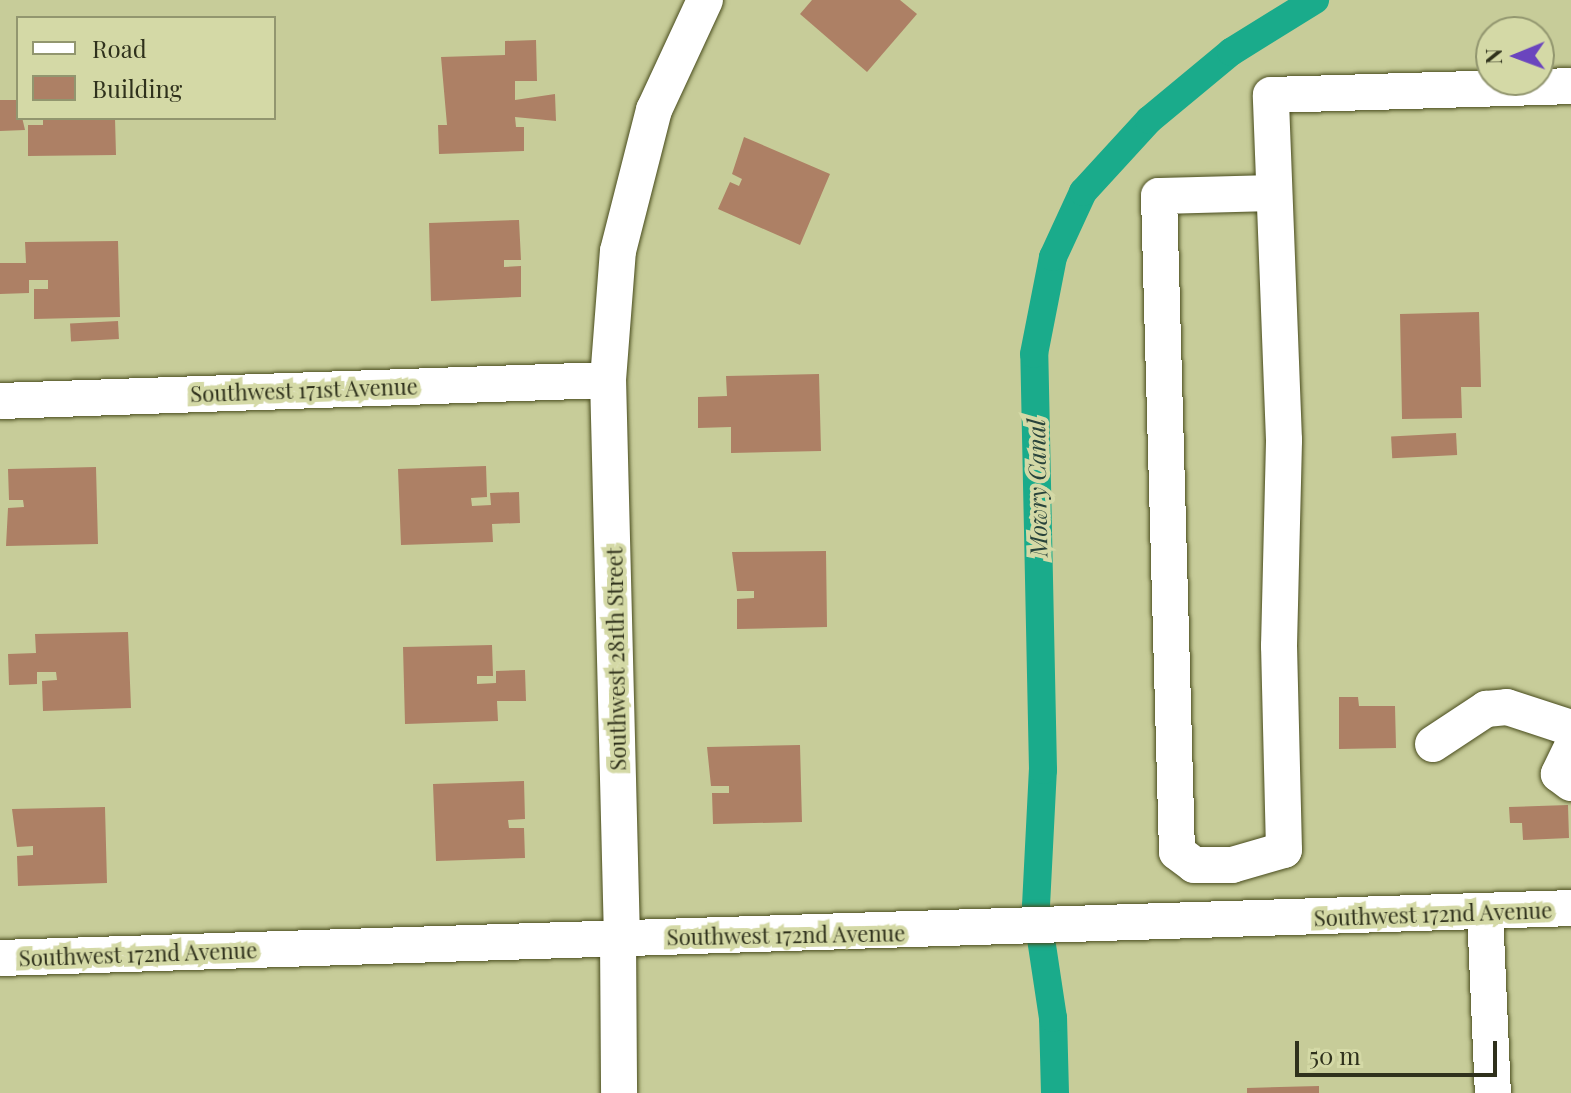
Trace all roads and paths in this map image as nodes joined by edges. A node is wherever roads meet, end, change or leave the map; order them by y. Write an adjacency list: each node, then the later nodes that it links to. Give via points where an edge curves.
1 (705, 0): 4 (street, Southwest 281th Street, via 654,110 621,237)
2 (1571, 86): 3 (street, via 1271,95)
3 (1274, 193): 3 (street, via 1284,440 1279,646 1284,850 1232,865 1194,865 1177,852 1159,196)
4 (608, 380): 5 (street, Southwest 171st Avenue); 12 (street, Southwest 281th Street)
5 (0, 401)
6 (1571, 728): 7 (street, via 1507,707 1486,709)
7 (1433, 744)
8 (1571, 749): 9 (street, via 1559,774)
9 (1571, 783)
10 (1571, 908): 11 (street, Southwest 172nd Avenue)
11 (1485, 912): 12 (street, Southwest 172nd Avenue); 15 (street)
12 (620, 939): 13 (street, Southwest 172nd Avenue); 14 (street, Southwest 281th Street)
13 (0, 958)
14 (619, 1093)
15 (1493, 1093)

